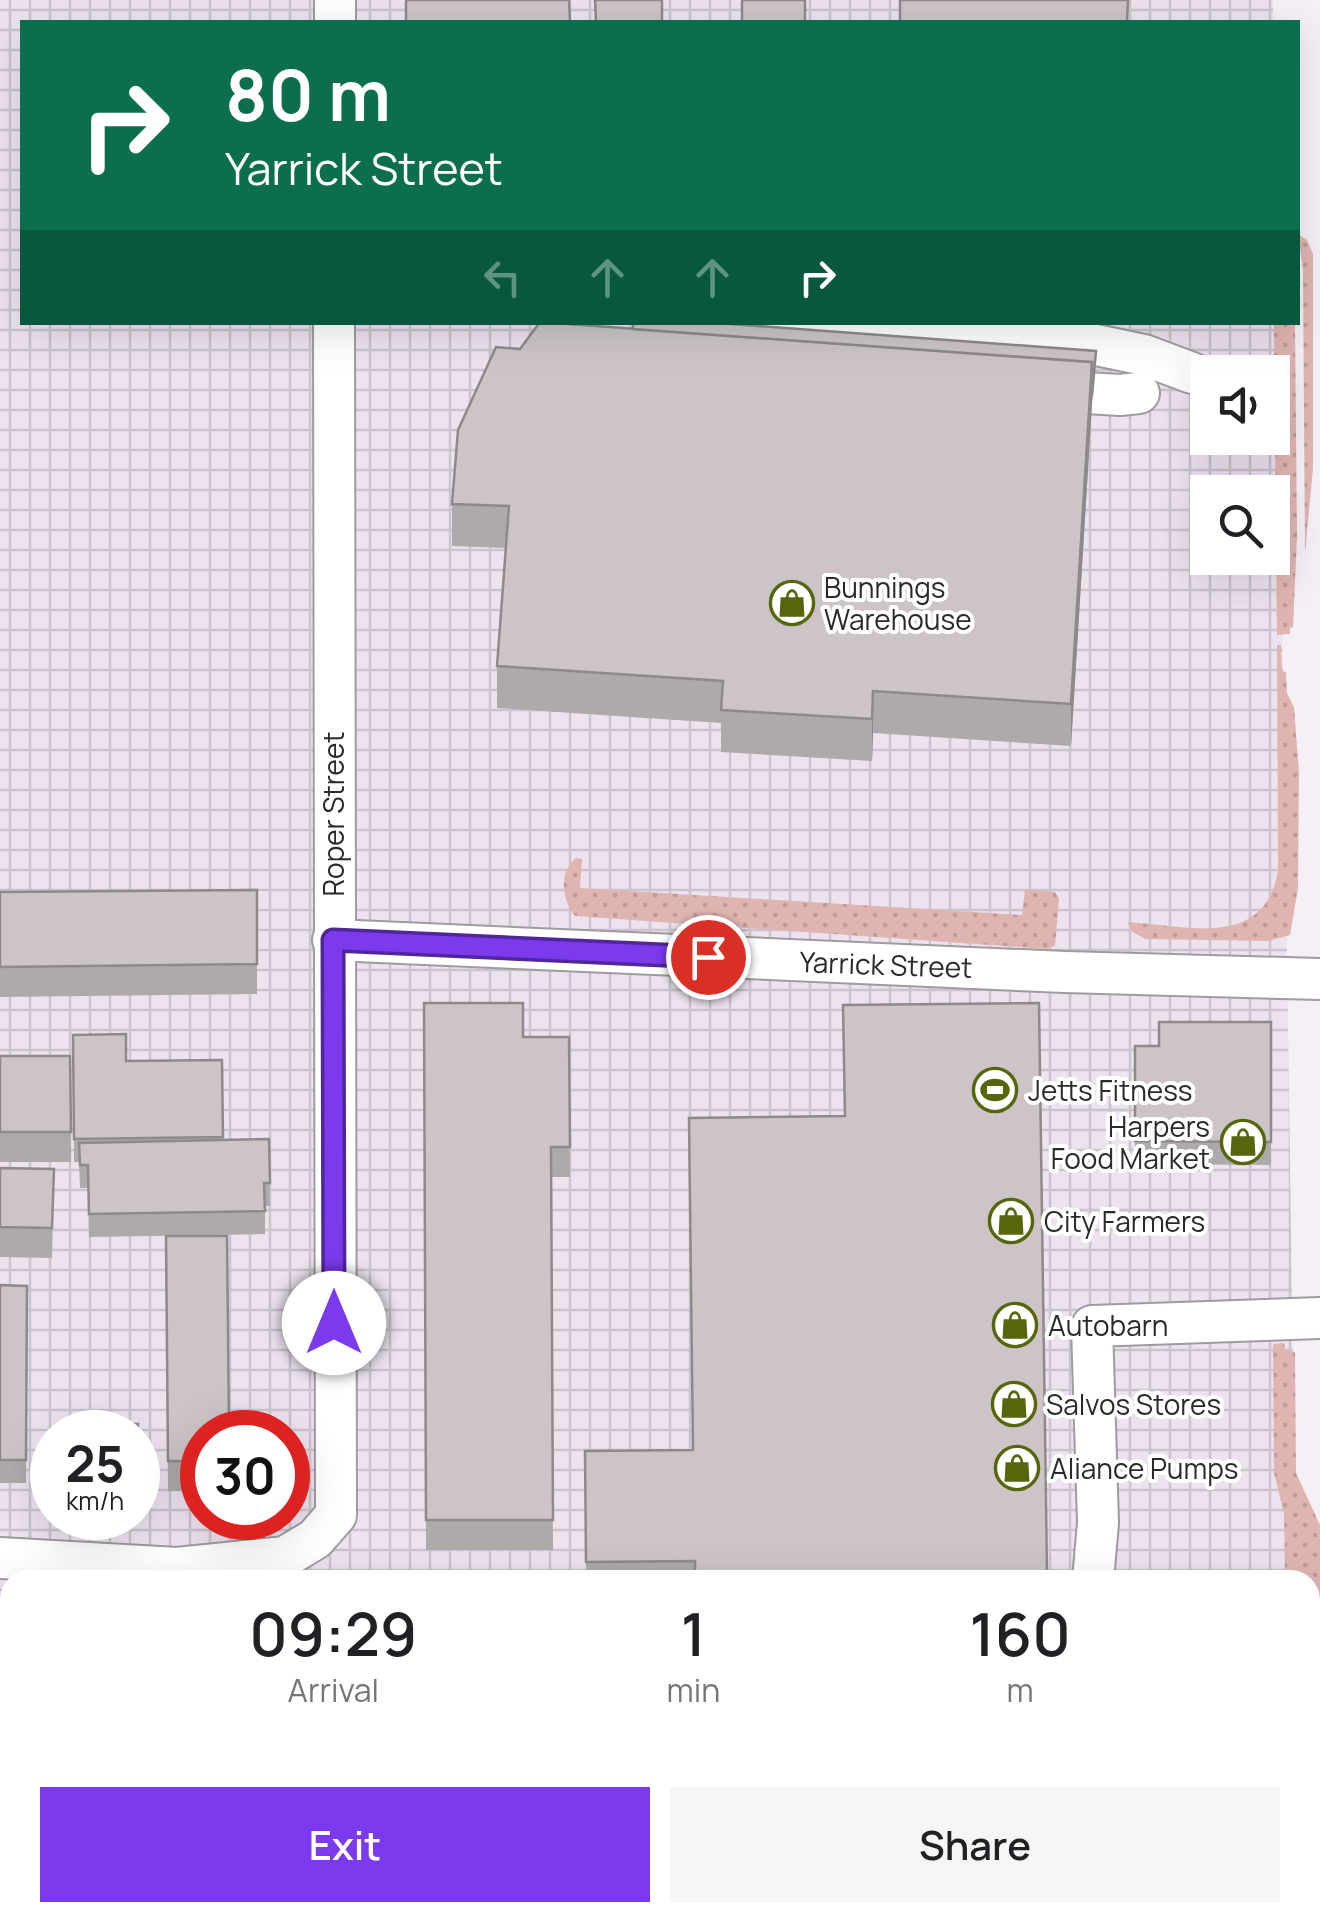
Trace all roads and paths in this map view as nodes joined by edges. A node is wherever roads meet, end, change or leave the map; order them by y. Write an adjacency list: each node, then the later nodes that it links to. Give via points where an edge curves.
1 (334, 325): 6 (street, Roper Street)
2 (829, 325): 3 (street, via 1082,342)
3 (1190, 372)
4 (992, 386): 5 (street)
5 (1139, 392)
6 (333, 940): 7 (street, Yarrick Street); 9 (street, Roper Street, via 336,1515 315,1539 285,1557 177,1568)
7 (1320, 980)
8 (1320, 1318): 10 (street, via 1092,1326)
9 (0, 1558)
10 (1094, 1570)

